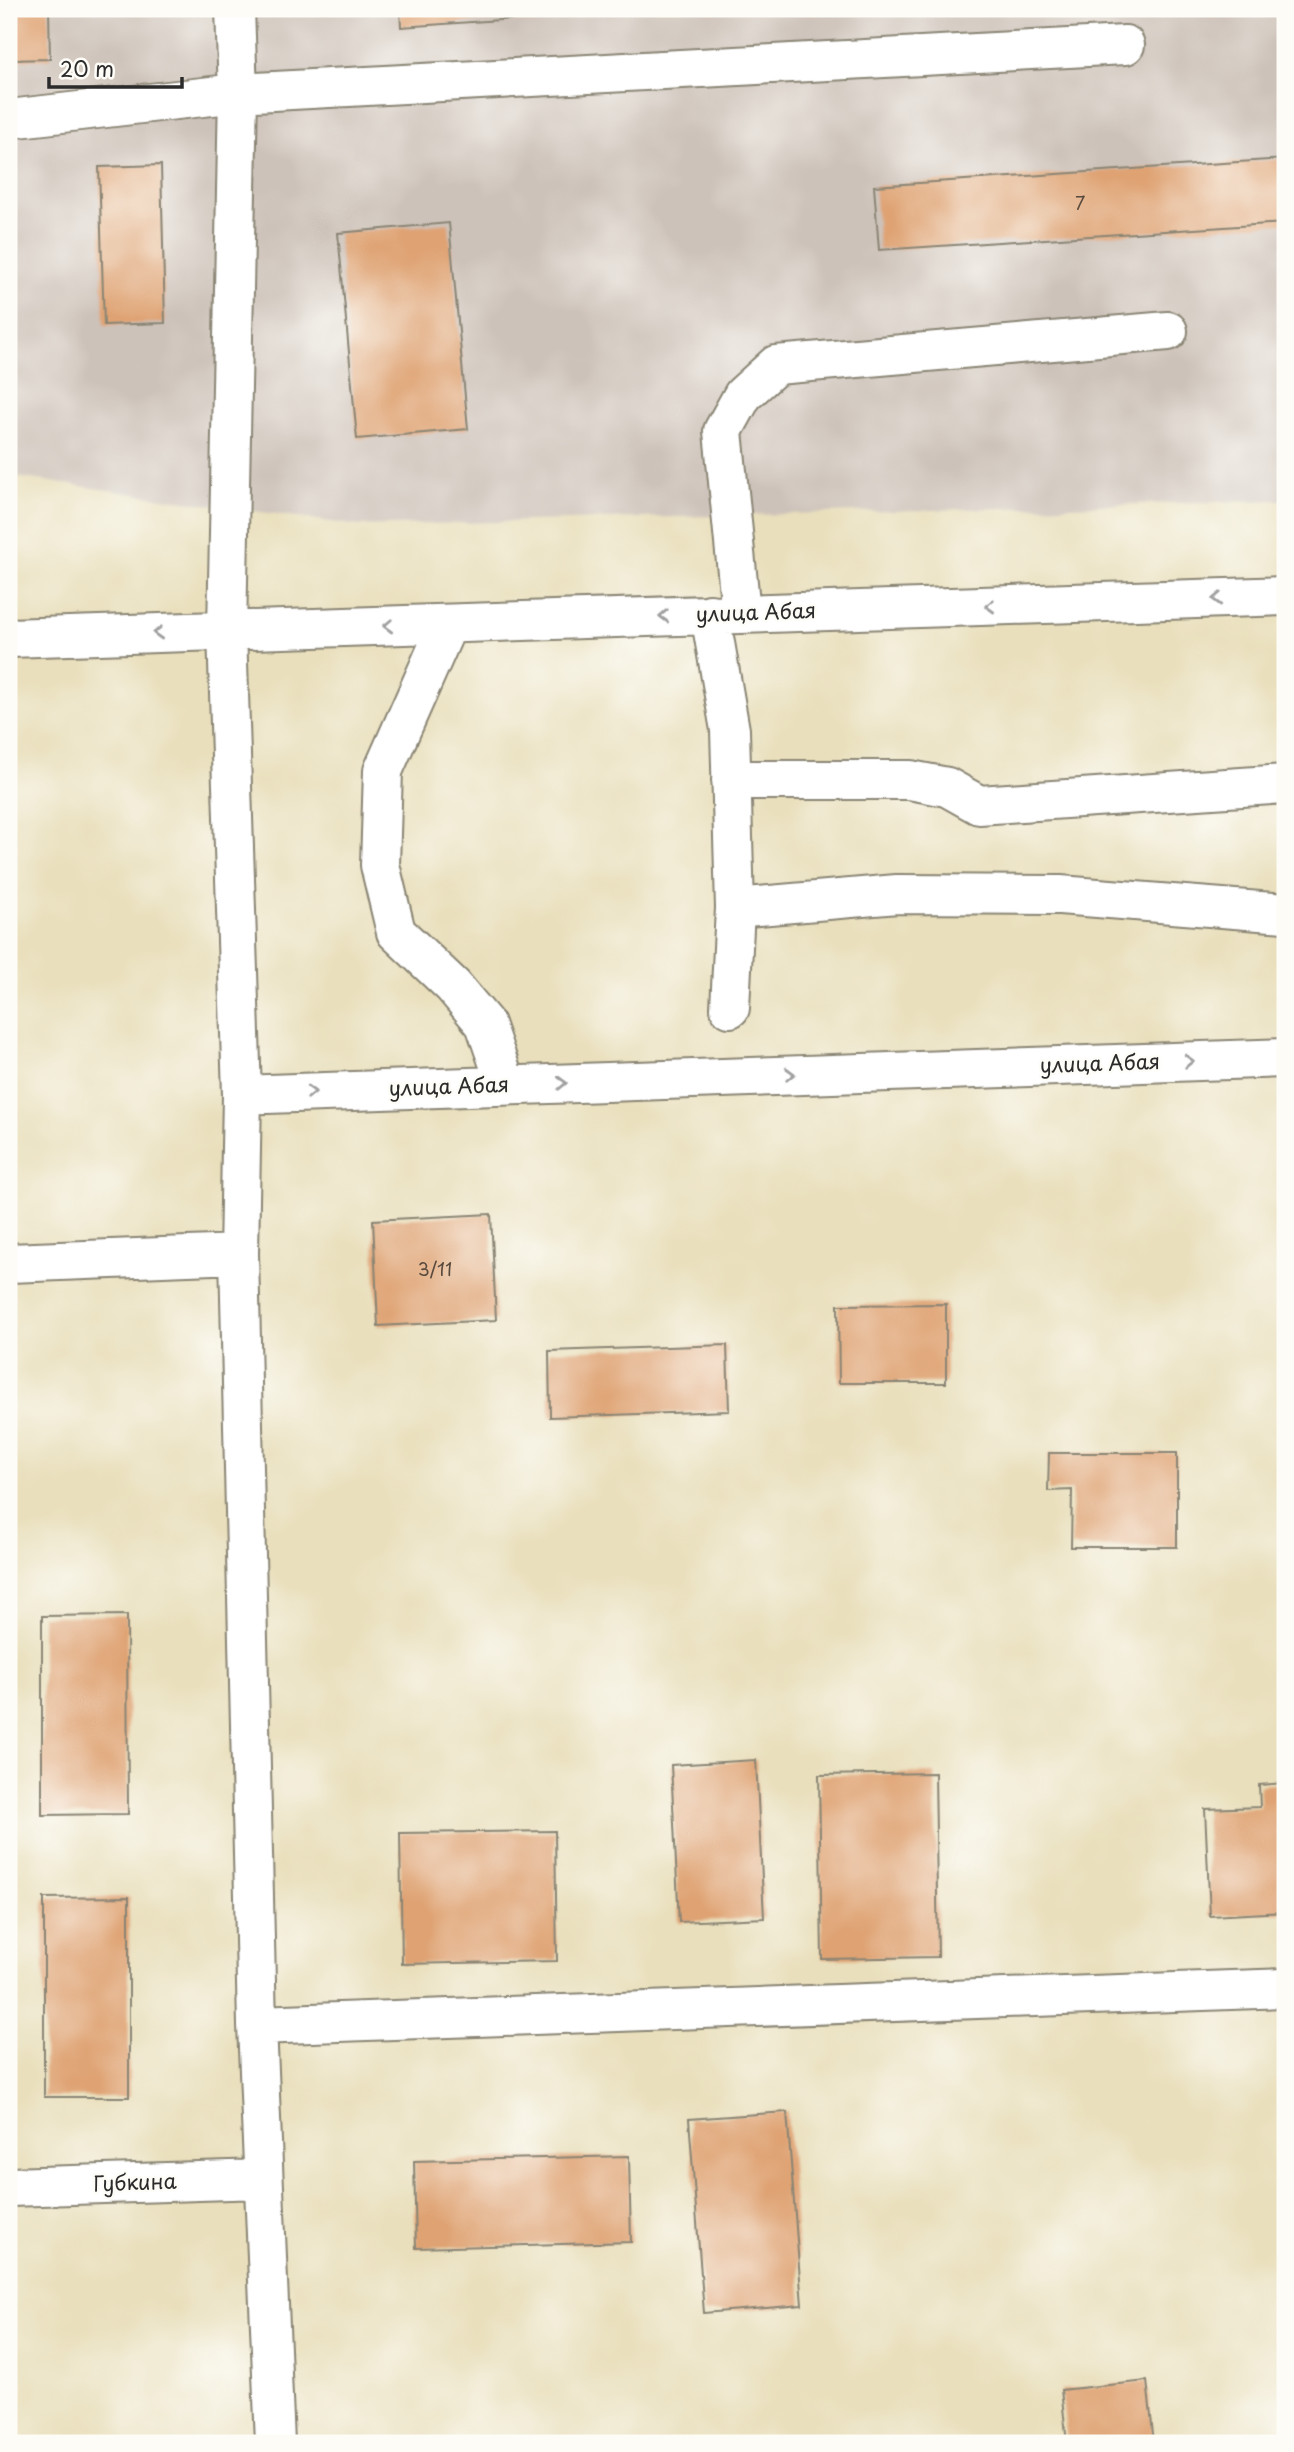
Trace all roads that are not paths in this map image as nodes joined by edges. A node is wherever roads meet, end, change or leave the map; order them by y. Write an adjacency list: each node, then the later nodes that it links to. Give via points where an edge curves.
1 (235, 9): 3 (street)
2 (1125, 45): 3 (street)
3 (238, 93): 4 (street); 9 (street)
4 (9, 120)
5 (1168, 331): 7 (street, via 776,365 743,395 723,431)
6 (1285, 596): 7 (street, улица Абая, one-way to 7)
7 (726, 614): 8 (street, улица Абая, one-way to 8); 11 (street)
8 (448, 624): 9 (street, улица Абая, one-way to 9); 17 (street, via 383,771 380,865 396,932 485,1024)
9 (227, 631): 10 (street, улица Абая, one-way to 10); 18 (street)
10 (9, 638)
11 (731, 780): 12 (street, via 910,780 947,787 979,805); 13 (street)
12 (1285, 784)
13 (735, 908): 14 (street, via 897,894 1046,895); 15 (street)
14 (1285, 913)
15 (730, 1008)
16 (1285, 1058): 17 (street, улица Абая, one-way to 16)
17 (506, 1085): 18 (street, улица Абая, one-way to 17)
18 (242, 1095): 19 (street)
19 (239, 1254): 20 (street); 22 (street)
20 (9, 1263)
21 (1285, 1988): 22 (street)
22 (257, 2025): 23 (street)
23 (262, 2179): 24 (street, Губкина); 25 (street)
24 (9, 2187)
25 (275, 2443)

